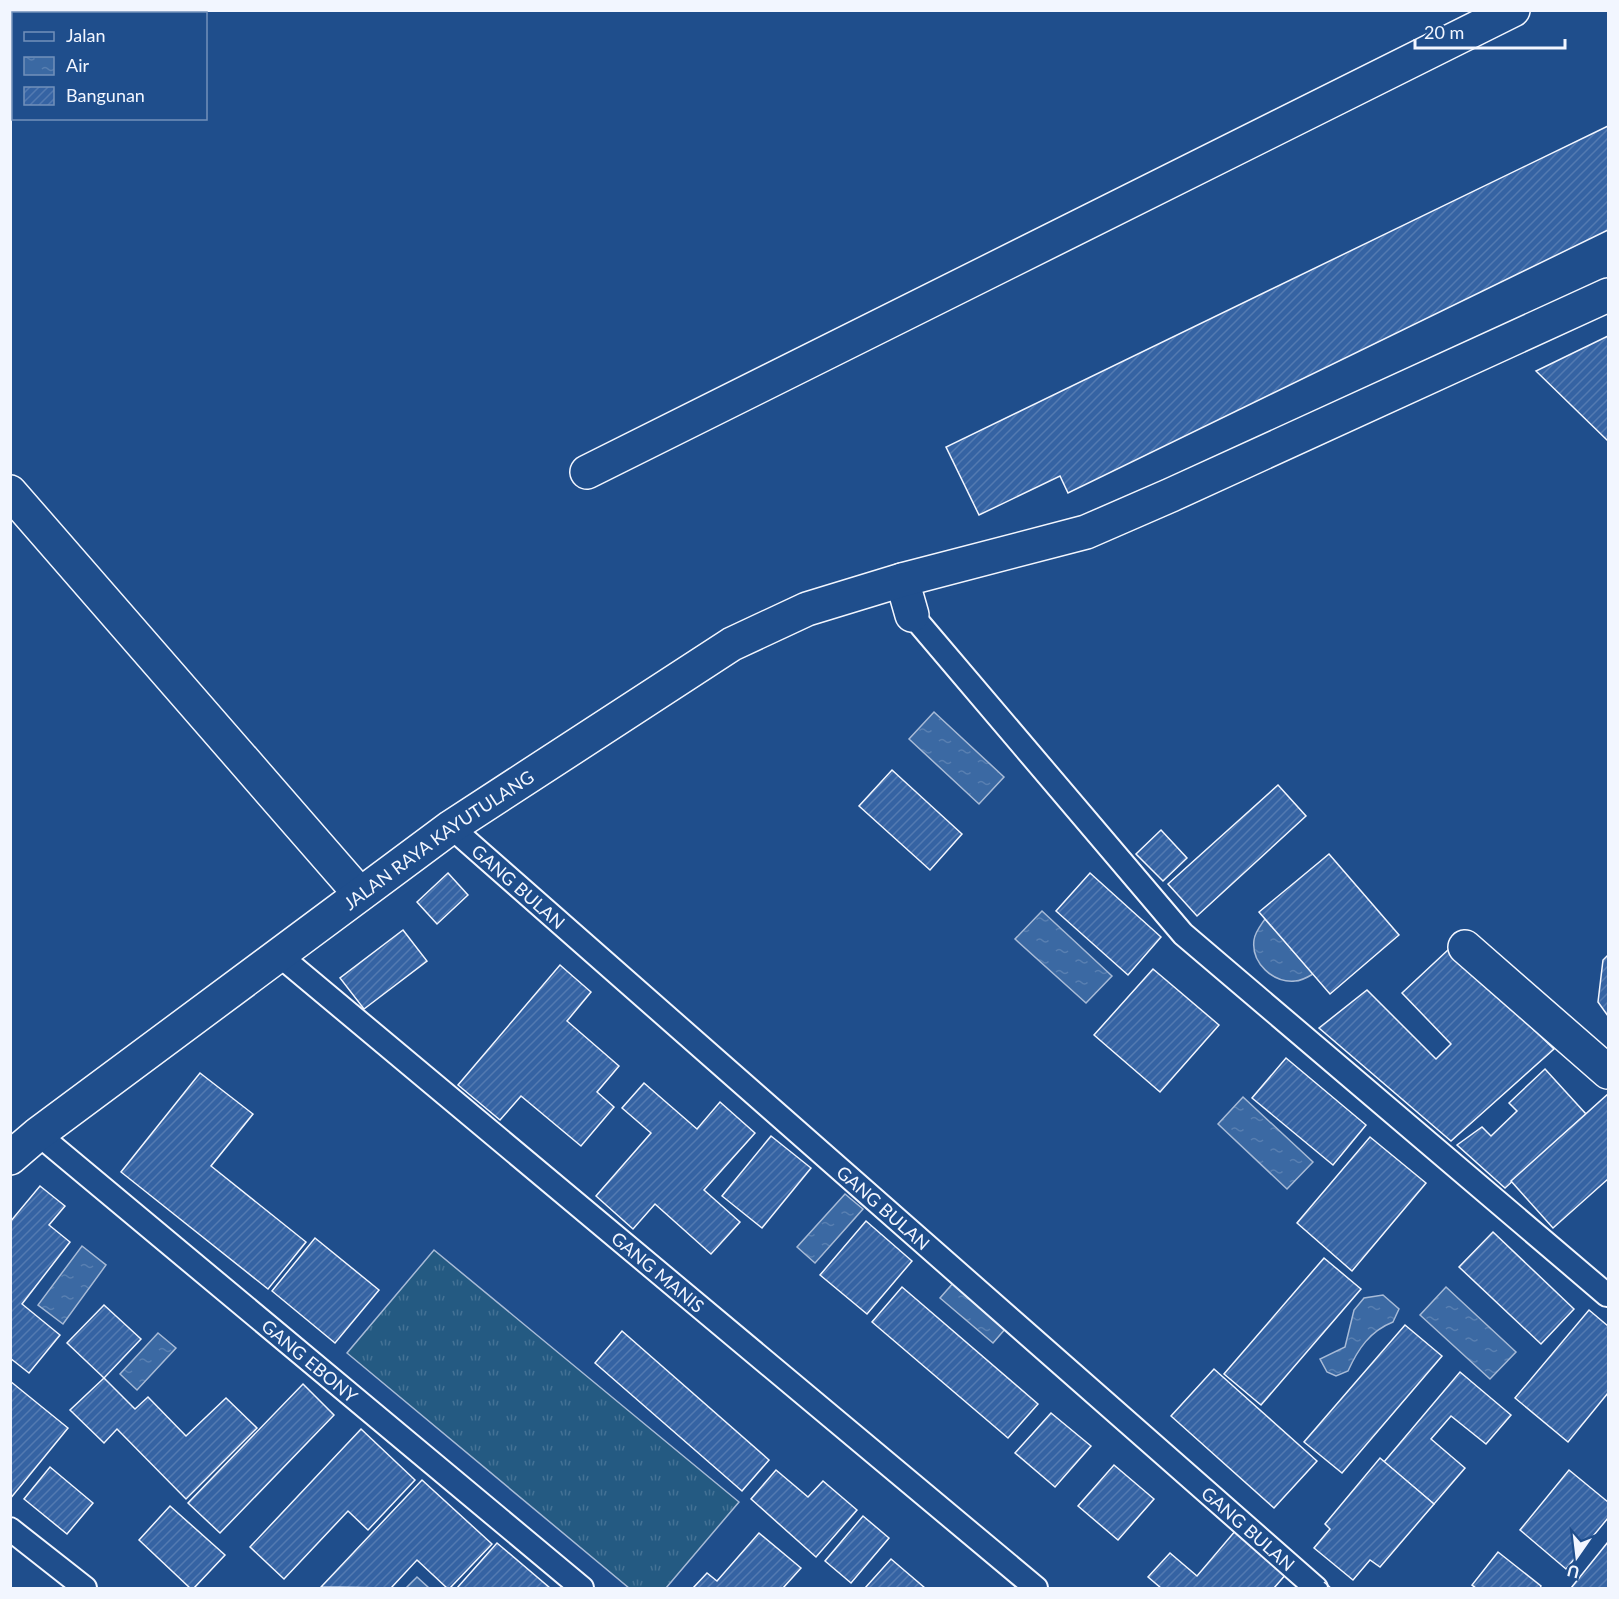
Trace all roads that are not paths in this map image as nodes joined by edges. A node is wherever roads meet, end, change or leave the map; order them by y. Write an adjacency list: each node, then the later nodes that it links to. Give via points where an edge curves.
1 (1513, 10): 3 (street)
2 (1608, 295): 5 (street, JALAN RAYA KAYUTULANG, via 1086,532)
3 (587, 472)
4 (10, 492): 8 (street)
5 (902, 580): 6 (street); 7 (street, JALAN RAYA KAYUTULANG, via 807,609 732,644)
6 (912, 615): 14 (lane, via 1183,934)
7 (451, 827): 8 (street, JALAN RAYA KAYUTULANG); 19 (lane, GANG BULAN)
8 (360, 894): 10 (street, JALAN RAYA KAYUTULANG)
9 (1465, 947): 11 (street)
10 (279, 955): 12 (street, JALAN RAYA KAYUTULANG); 18 (lane, GANG MANIS)
11 (1608, 1072)
12 (38, 1134): 13 (street, JALAN RAYA KAYUTULANG); 17 (lane, GANG EBONY)
13 (10, 1158)
14 (1607, 1295)
15 (10, 1529): 16 (lane)
16 (85, 1588)
17 (582, 1588)
18 (1036, 1588)
19 (1316, 1588)

